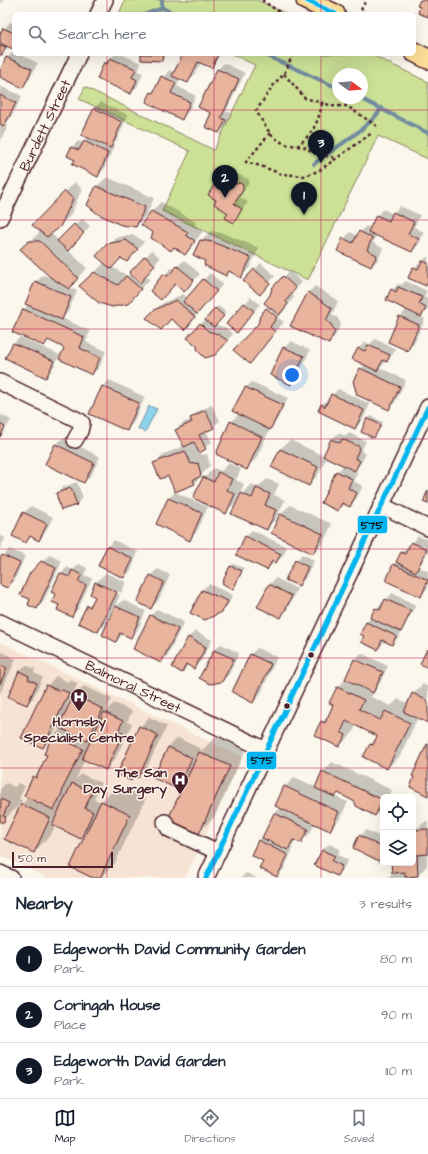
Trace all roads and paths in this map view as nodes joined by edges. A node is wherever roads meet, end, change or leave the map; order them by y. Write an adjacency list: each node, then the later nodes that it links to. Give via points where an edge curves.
1 (105, 0): 6 (street)
2 (262, 0): 7 (path)
3 (306, 0): 8 (main road)
4 (366, 0): 5 (path)
5 (361, 10)
6 (99, 12)
7 (279, 12)
8 (331, 12)
9 (416, 53): 12 (main road)
10 (78, 56): 20 (street, Burdett Street)
11 (292, 56): 13 (path)
12 (428, 59)
13 (284, 74): 14 (path, via 305,98); 16 (path, via 256,111)
14 (322, 103): 15 (path, via 347,106); 18 (path, via 320,118 309,137)
15 (378, 126)
16 (270, 132): 18 (path, via 284,144); 19 (path, via 246,162 282,174 306,176 320,170)
17 (372, 133): 19 (path)
18 (297, 146): 19 (path)
19 (336, 158)
20 (0, 218)
21 (0, 382): 23 (street, via 80,421 80,431)
22 (428, 407): 24 (street)
23 (75, 440)
24 (381, 505): 25 (street); 27 (street)
25 (428, 528)
26 (0, 622): 27 (street, Balmoral Street)
27 (266, 750): 29 (street)
28 (166, 822): 29 (street, via 169,829)
29 (218, 852): 32 (street)
30 (0, 873): 31 (street)
31 (11, 878)
32 (206, 878)

